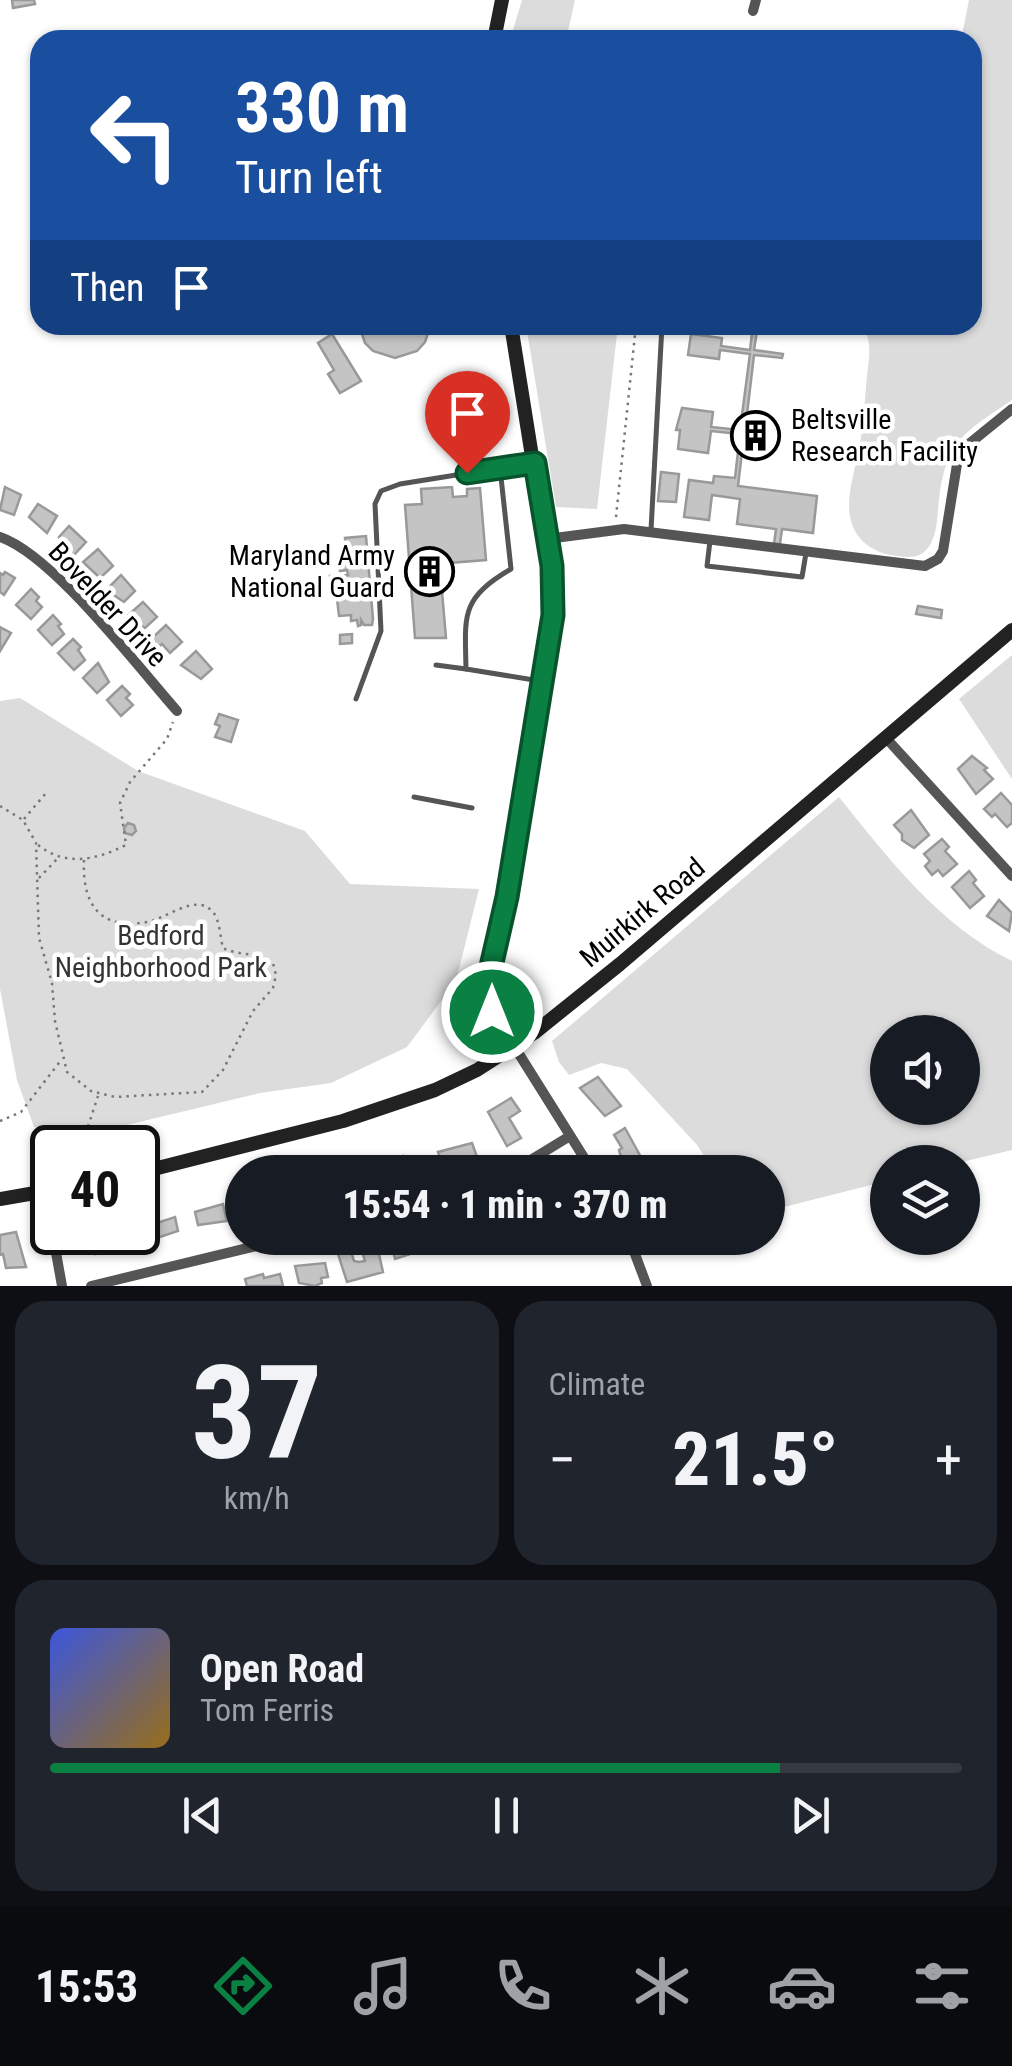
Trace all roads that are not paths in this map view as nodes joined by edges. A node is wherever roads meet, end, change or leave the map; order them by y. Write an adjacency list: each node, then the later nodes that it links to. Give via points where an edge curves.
1 (502, 0): 2 (main road)
2 (496, 30)
3 (513, 335): 6 (main road)
4 (661, 335): 8 (lane)
5 (1012, 409): 12 (street, via 959,452 938,559 909,566)
6 (535, 463): 7 (lane); 10 (main road)
7 (500, 468): 15 (lane, via 510,569 488,582 465,614); 17 (lane, via 382,491 375,504 381,631)
8 (651, 533): 10 (street); 11 (street)
9 (0, 537): 18 (street, Bovelder Drive, via 50,570)
10 (547, 539): 16 (main road, via 554,605)
11 (710, 541): 12 (street); 12 (lane, via 707,566 802,577)
12 (806, 553)
13 (1012, 630): 19 (main road, Muirkirk Road)
14 (436, 665): 15 (lane)
15 (466, 669): 16 (lane)
16 (543, 682): 23 (main road, via 490,982 492,1012)
17 (356, 699)
18 (177, 711)
19 (886, 738): 22 (street); 23 (main road, Muirkirk Road)
20 (414, 797): 21 (lane)
21 (472, 808)
22 (1012, 876)
23 (514, 1046): 24 (street); 27 (main road, Muirkirk Road, via 454,1082 383,1108)
24 (570, 1136): 25 (street); 26 (street)
25 (538, 1155)
26 (582, 1155)
27 (160, 1168)
28 (30, 1194): 29 (main road)
29 (0, 1199)
30 (225, 1254): 34 (street)
31 (58, 1255): 33 (street)
32 (636, 1255): 35 (street)
33 (62, 1286)
34 (91, 1286)
35 (647, 1286)

